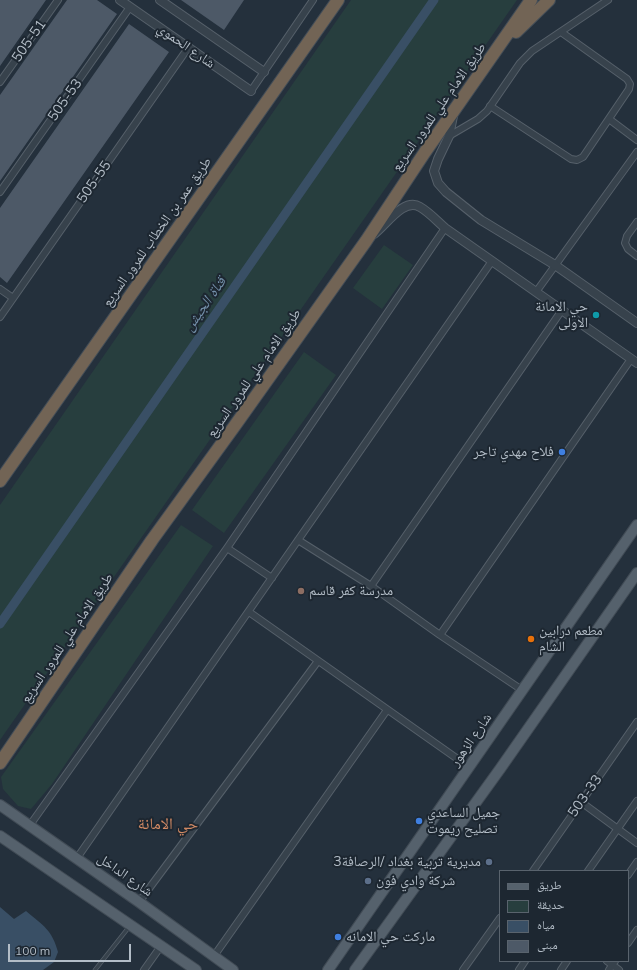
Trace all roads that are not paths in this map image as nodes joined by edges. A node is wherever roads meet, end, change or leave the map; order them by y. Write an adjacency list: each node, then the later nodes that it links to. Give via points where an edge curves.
1 (58, 0): 14 (street, 505-51)
2 (120, 0): 9 (street, شارع الحموي)
3 (160, 0): 13 (street, شارع الحموي)
4 (313, 0): 13 (street)
5 (338, 0): 36 (highway, طريق عمر بن الخطاب للمرور السريع)
6 (531, 0): 12 (highway, طريق الامام علي للمرور السريع)
7 (549, 0): 12 (highway)
8 (608, 0): 10 (street)
9 (130, 7): 11 (street, شارع الحموي); 22 (street, 505-53)
10 (561, 32): 16 (street, via 526,57); 18 (street, via 627,79 630,84)
11 (188, 48): 15 (street, شارع الحموي); 31 (street, 505-55)
12 (496, 51): 17 (highway, طريق الامام علي للمرور السريع)
13 (264, 72): 15 (street)
14 (0, 82)
15 (251, 91)
16 (490, 106): 18 (street, via 571,159 578,160 583,157); 19 (street, via 478,119)
17 (455, 110): 19 (street); 25 (highway, طريق الامام علي للمرور السريع)
18 (609, 119): 20 (street)
19 (449, 136): 28 (street, via 434,171 438,183 481,220)
20 (637, 140)
21 (637, 152): 28 (street)
22 (0, 192)
23 (637, 222): 26 (street, via 627,236 625,244)
24 (445, 228): 25 (street, via 420,207 405,206); 27 (street); 39 (street)
25 (366, 241): 49 (highway, طريق الامام علي للمرور السريع, via 152,540)
26 (637, 256)
27 (492, 261): 30 (street); 38 (street)
28 (555, 265): 30 (street); 34 (street)
29 (0, 289): 31 (street)
30 (536, 292): 32 (street)
31 (13, 298): 33 (street, 505-55)
32 (562, 310): 35 (street); 42 (street)
33 (0, 317)
34 (637, 323)
35 (634, 361): 44 (street)
36 (0, 481)
37 (637, 525): 46 (main road, شارع الزهور)
38 (298, 540): 41 (street); 42 (street)
39 (227, 548): 41 (street); 54 (street)
40 (636, 577): 76 (main road)
41 (272, 578): 43 (street)
42 (371, 586): 44 (street)
43 (249, 612): 45 (street); 58 (street)
44 (440, 635): 46 (street)
45 (318, 661): 47 (street); 63 (street)
46 (522, 690): 50 (main road, شارع الزهور)
47 (387, 710): 50 (street); 69 (street)
48 (637, 722): 52 (street, 503-33)
49 (0, 762)
50 (468, 767): 75 (main road, شارع الزهور)
51 (637, 801): 55 (street)
52 (581, 802): 55 (street); 60 (street, 503-33)
53 (2, 807): 54 (main road, شارع الداخل)
54 (30, 825): 58 (main road, شارع الداخل)
55 (618, 829): 57 (street); 61 (street)
56 (0, 836): 65 (main road)
57 (637, 843)
58 (77, 858): 63 (main road, شارع الداخل)
59 (637, 862): 62 (street)
60 (534, 870)
61 (589, 870)
62 (629, 874)
63 (139, 902): 69 (main road, شارع الداخل)
64 (499, 919): 77 (street)
65 (130, 926): 68 (main road); 71 (lane)
66 (637, 930): 67 (street)
67 (629, 942)
68 (161, 946): 72 (street); 73 (main road)
69 (214, 956): 74 (main road, شارع الداخل)
70 (612, 965): 78 (street)
71 (95, 970)
72 (144, 970)
73 (196, 970)
74 (233, 970)
75 (328, 970)
76 (355, 970)
77 (463, 970)
78 (619, 970)

